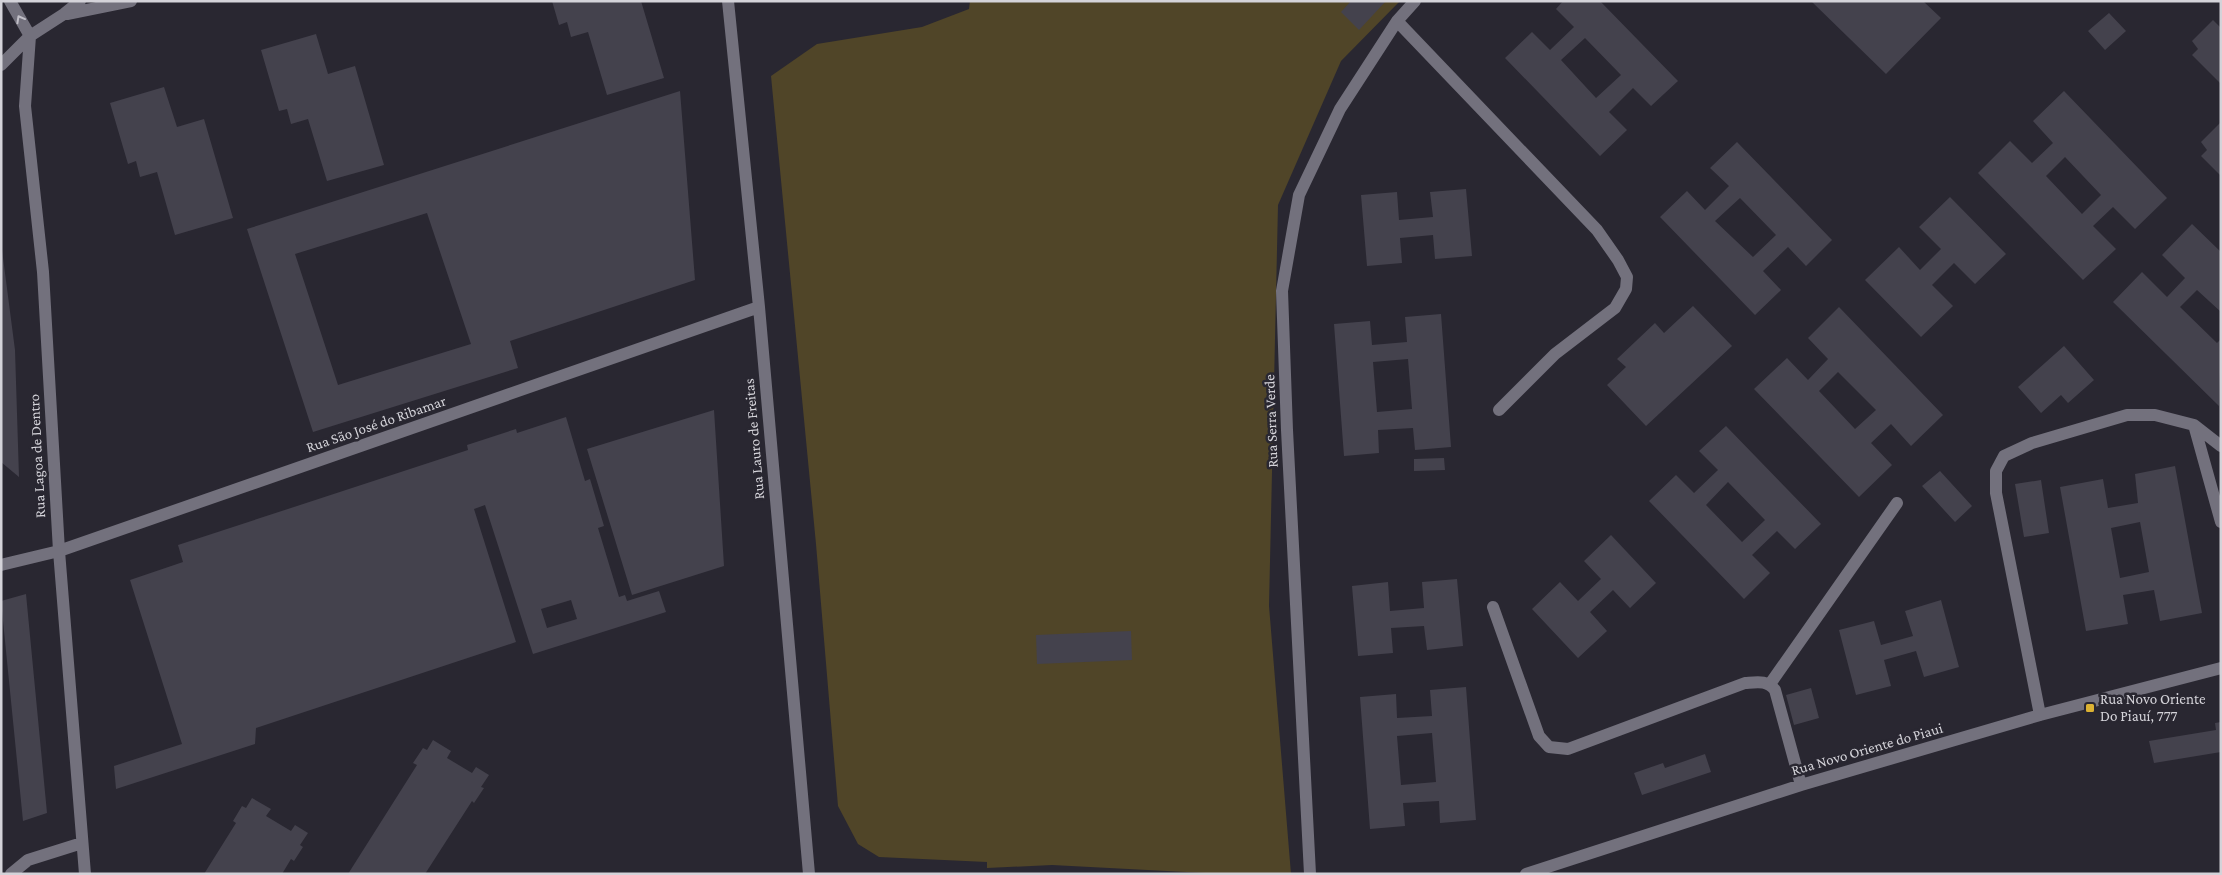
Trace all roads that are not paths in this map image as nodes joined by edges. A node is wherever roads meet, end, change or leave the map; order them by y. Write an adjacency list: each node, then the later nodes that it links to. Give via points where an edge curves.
1 (10, 1): 8 (street, one-way to 1)
2 (80, 1): 6 (street)
3 (131, 1): 6 (street)
4 (728, 1): 10 (street, Rua Lauro de Freitas)
5 (1415, 1): 7 (street, Rua Serra Verde)
6 (64, 14): 8 (street)
7 (1397, 20): 11 (street, via 1597,230 1627,277 1626,289 1615,308 1555,354); 27 (street, Rua Serra Verde, via 1340,109 1299,195 1282,291)
8 (30, 36): 9 (street); 16 (street, Rua Lagoa de Dentro, via 25,106 44,272)
9 (1, 65)
10 (759, 307): 16 (street, Rua São José do Ribamar); 26 (street, Rua Lauro de Freitas)
11 (1499, 410)
12 (2194, 425): 13 (street); 15 (street); 21 (street, via 2156,414 2128,414 2032,442 2004,456 1996,471 1996,493)
13 (2221, 446)
14 (1897, 503): 20 (street)
15 (2221, 522)
16 (59, 551): 17 (street, Rua São José do Ribamar); 23 (street, Rua Lagoa de Dentro)
17 (1, 566)
18 (1493, 607): 20 (street, via 1539,736 1549,746 1568,749 1745,683)
19 (2221, 668): 21 (street, Rua Novo Oriente do Piaui)
20 (1770, 684): 22 (street, via 1775,690)
21 (2040, 715): 22 (street, Rua Novo Oriente do Piaui)
22 (1802, 785): 28 (street, Rua Novo Oriente do Piaui)
23 (82, 843): 24 (street, via 28,860); 25 (street, Rua Lagoa de Dentro)
24 (11, 874)
25 (86, 874)
26 (809, 874)
27 (1310, 874)
28 (1526, 874)

